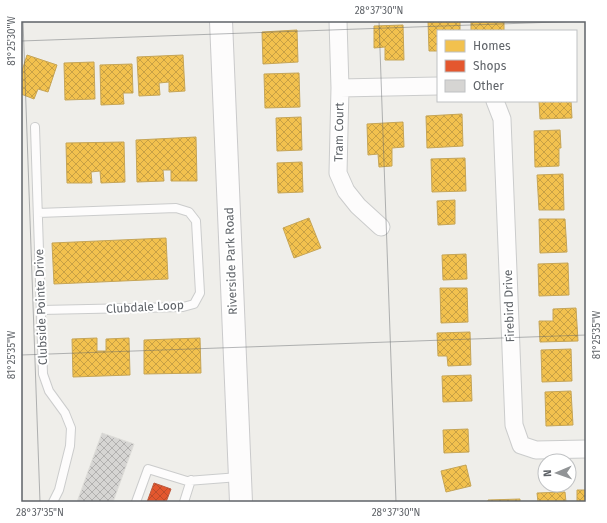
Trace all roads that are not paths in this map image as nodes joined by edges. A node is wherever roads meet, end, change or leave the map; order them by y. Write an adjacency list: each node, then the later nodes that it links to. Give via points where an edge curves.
1 (221, 21): 11 (street, Riverside Park Road)
2 (338, 21): 4 (street, Tram Court)
3 (437, 86): 4 (street)
4 (340, 88): 8 (street, Tram Court, via 338,173 346,191)
5 (495, 102): 10 (street, Firebird Drive, via 502,119 514,425 522,445 536,450)
6 (35, 127): 7 (lane, Clubside Pointe Drive)
7 (38, 213): 9 (lane, Clubside Pointe Drive); 9 (lane, Clubdale Loop, via 176,208 188,212 196,221 200,294 194,304 183,307)
8 (381, 227)
9 (41, 310): 13 (lane, Clubside Pointe Drive, via 43,374 71,428 70,446 59,490)
10 (586, 449)
11 (240, 477): 12 (lane); 16 (street, Riverside Park Road)
12 (191, 480): 14 (lane, via 181,480 148,469); 15 (lane)
13 (53, 502)
14 (136, 502)
15 (184, 502)
16 (241, 502)

